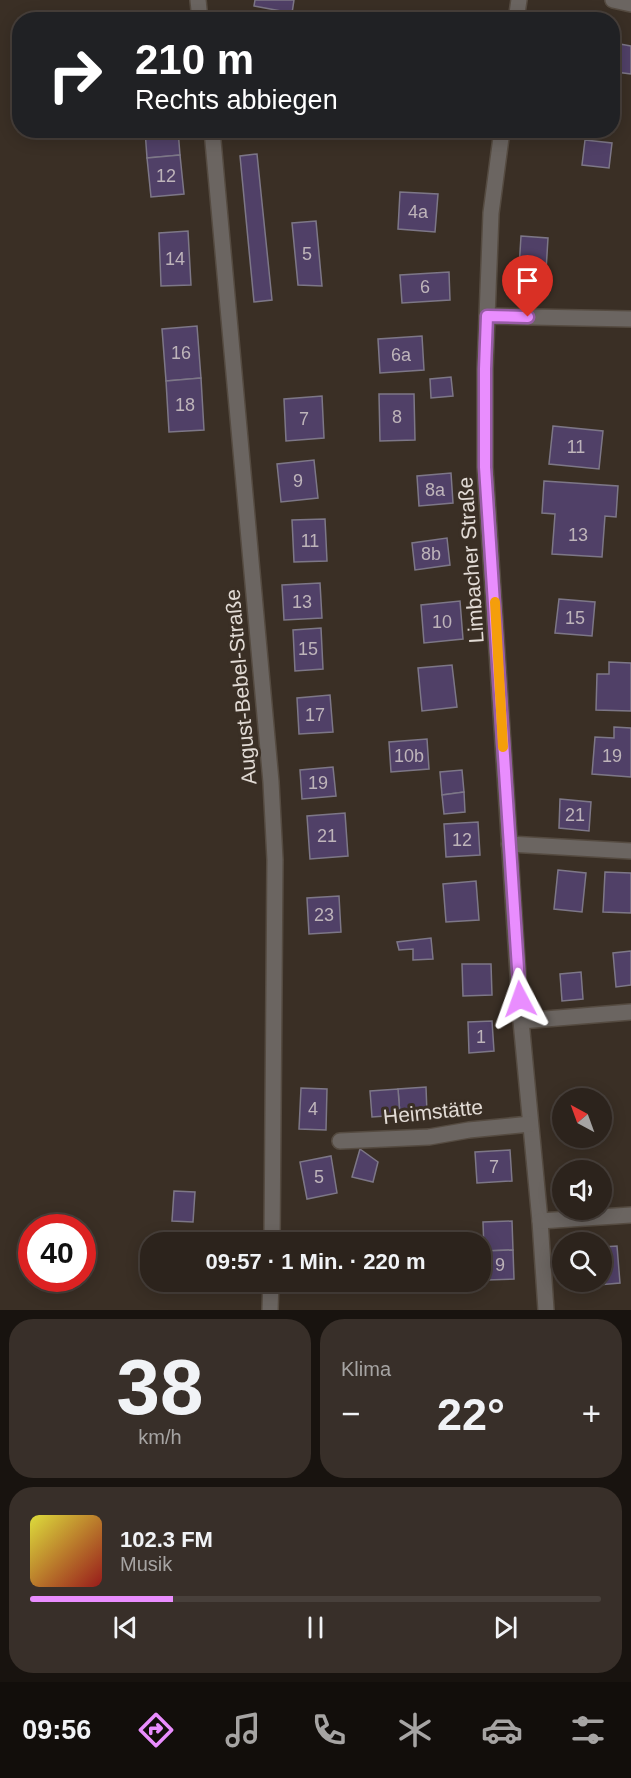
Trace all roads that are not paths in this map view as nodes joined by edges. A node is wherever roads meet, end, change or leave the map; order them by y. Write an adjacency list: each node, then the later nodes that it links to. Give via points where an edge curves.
1 (613, 0): 2 (street)
2 (631, 4)
3 (213, 138): 15 (street, August-Bebel-Straße, via 271,782)
4 (501, 138): 5 (street, Limbacher Straße, via 491,213)
5 (487, 316): 6 (street); 7 (street, Limbacher Straße, via 485,467)
6 (631, 319)
7 (509, 844): 8 (street); 10 (street, Limbacher Straße)
8 (631, 851)
9 (631, 1012): 10 (street)
10 (521, 1021): 11 (street, Limbacher Straße)
11 (530, 1124): 12 (street, Heimstätte, via 429,1137); 14 (street, Limbacher Straße)
12 (340, 1141)
13 (631, 1215): 14 (street)
14 (540, 1221): 18 (street, Limbacher Straße)
15 (272, 1232)
16 (271, 1292): 17 (street)
17 (270, 1310)
18 (546, 1310)

